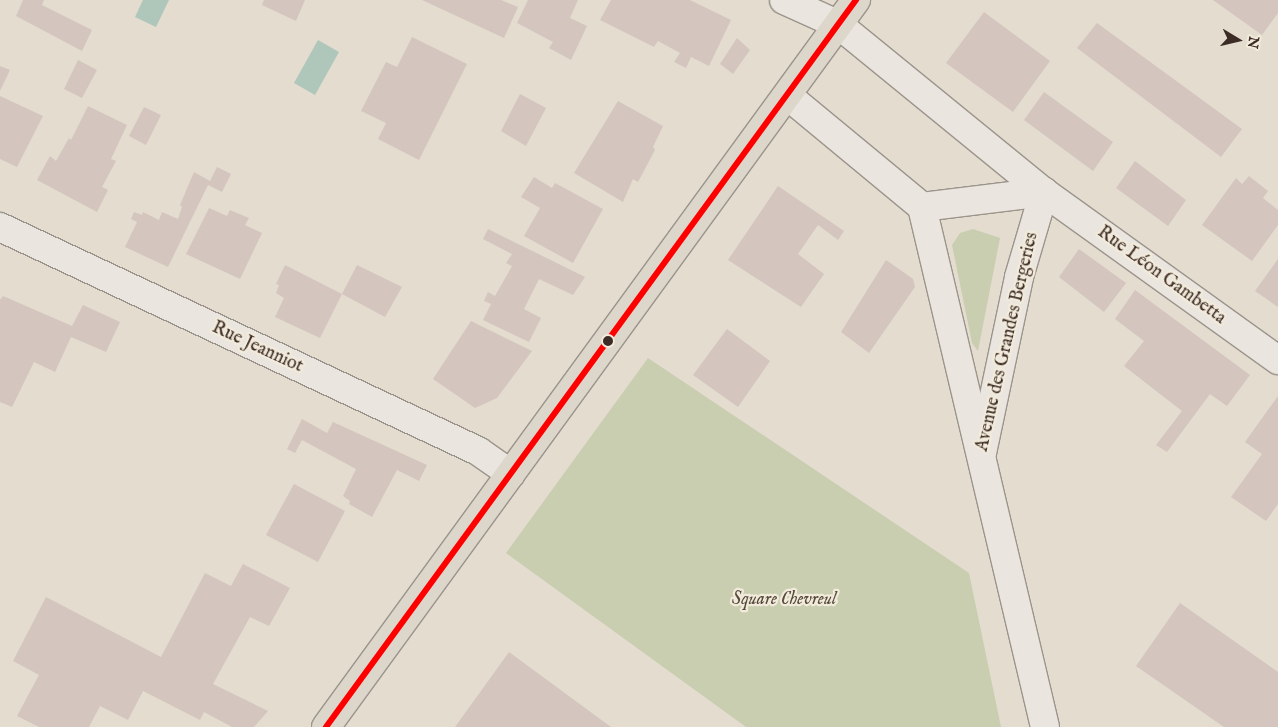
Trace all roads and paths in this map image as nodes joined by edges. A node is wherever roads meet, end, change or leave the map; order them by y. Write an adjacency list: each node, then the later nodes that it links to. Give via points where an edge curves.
1 (784, 0): 3 (street, Rue Léon Gambetta)
2 (856, 0): 3 (main road)
3 (839, 25): 4 (main road); 5 (street, Rue Léon Gambetta)
4 (788, 96): 6 (street); 10 (main road)
5 (1044, 192): 6 (street); 8 (street, Rue Léon Gambetta); 9 (street, Avenue des Grandes Bergeries, via 1019,277)
6 (922, 207): 9 (street, Avenue des Grandes Bergeries)
7 (0, 227): 10 (street, Rue Jeanniot, via 478,451)
8 (1278, 360)
9 (980, 462): 12 (street, Avenue des Grandes Bergeries)
10 (511, 474): 11 (main road)
11 (326, 727)
12 (1045, 727)

